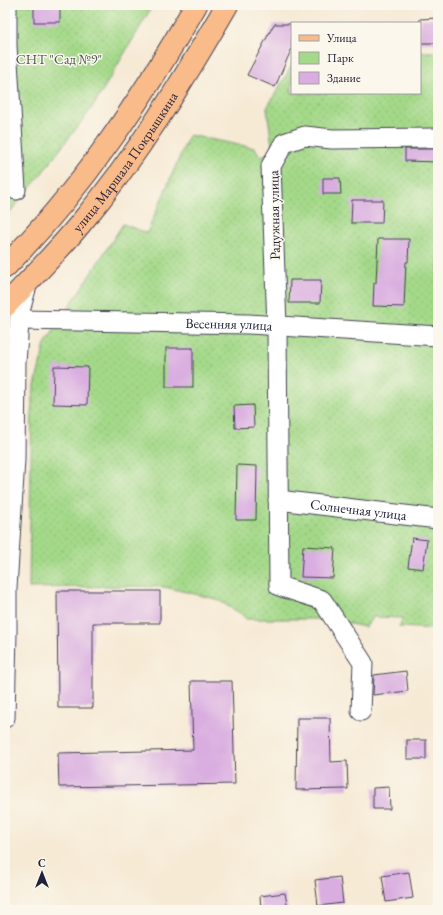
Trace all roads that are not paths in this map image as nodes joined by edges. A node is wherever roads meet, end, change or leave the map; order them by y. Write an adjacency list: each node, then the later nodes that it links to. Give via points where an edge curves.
1 (7, 5): 5 (street)
2 (196, 5): 6 (main road, улица Маршала Покрышкина, via 138,99 97,158 61,205)
3 (228, 5): 7 (main road, улица Маршала Покрышкина, via 133,155 82,222 28,282)
4 (438, 138): 8 (street, Радужная улица, via 332,139 305,136 284,143 271,166)
5 (16, 190)
6 (5, 267)
7 (12, 313): 8 (street, Весенняя улица); 11 (street)
8 (277, 326): 9 (street, Весенняя улица); 12 (street, Радужная улица)
9 (438, 336)
10 (5, 346): 11 (street)
11 (16, 362): 15 (street, via 15,460 7,588)
12 (278, 500): 13 (street, Солнечная улица); 14 (street, Радужная улица, via 278,586 322,600 326,606 362,662)
13 (438, 519)
14 (361, 711)
15 (5, 718)

